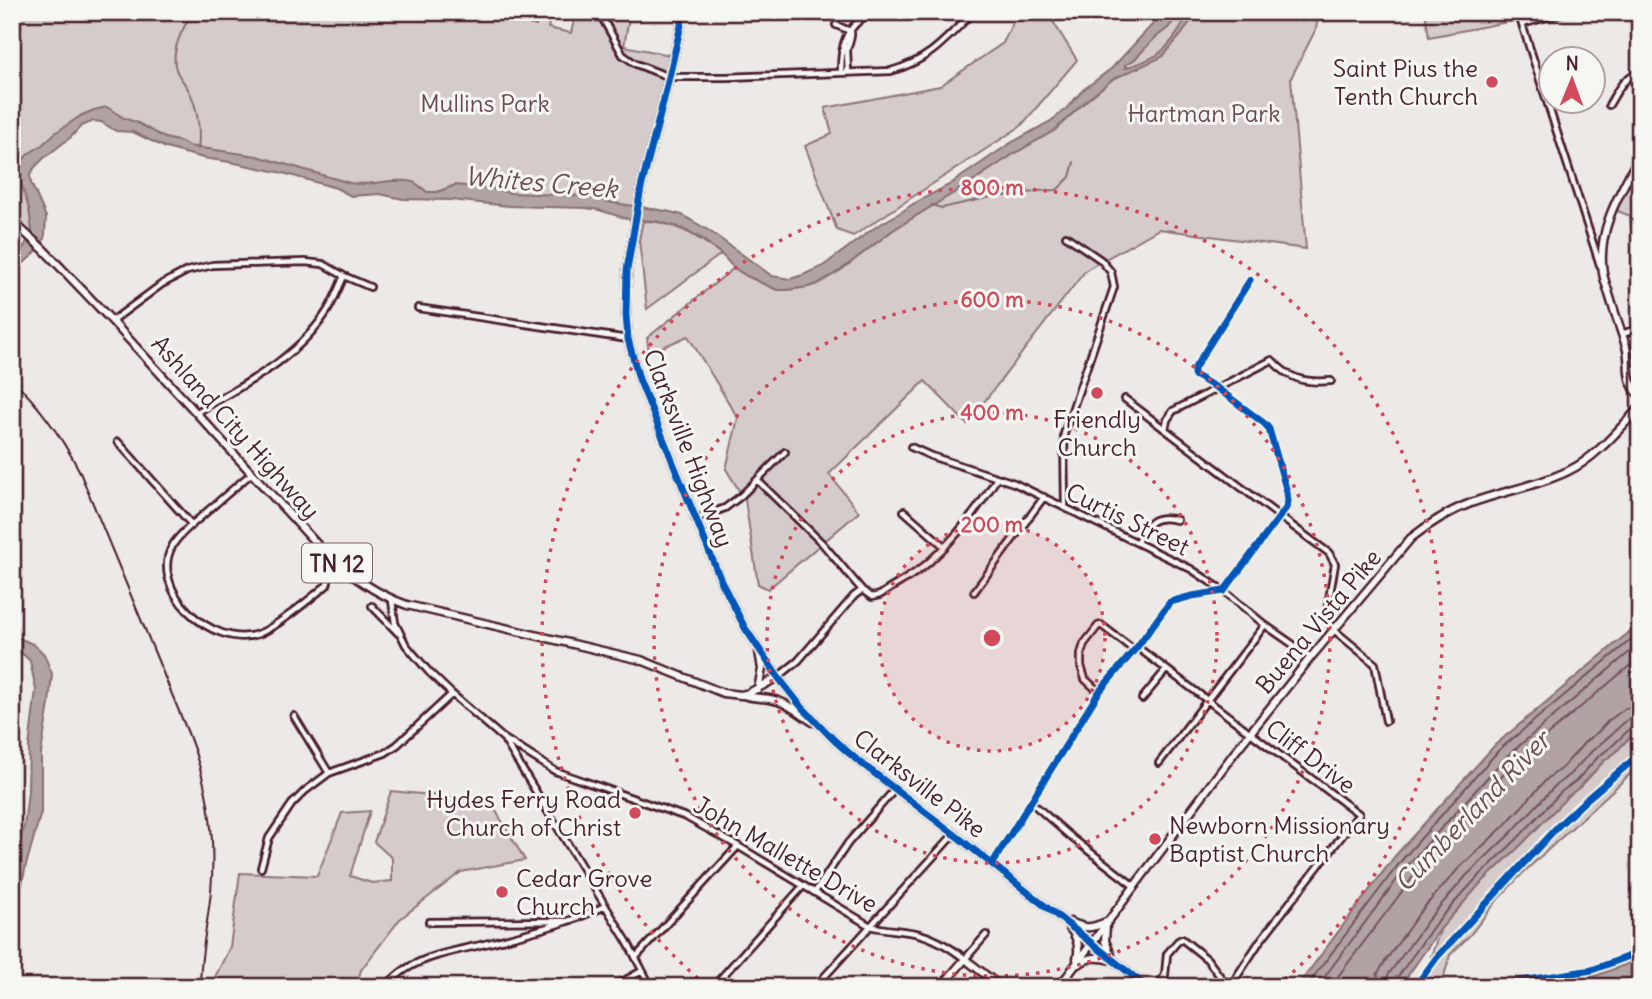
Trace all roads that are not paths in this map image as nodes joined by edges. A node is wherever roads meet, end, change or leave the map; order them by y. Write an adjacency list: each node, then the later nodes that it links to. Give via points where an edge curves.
1 (684, 12): 12 (main road, Clarksville Highway)
2 (871, 12): 9 (street)
3 (973, 12): 10 (street, via 931,53 908,66)
4 (1518, 12): 7 (street)
5 (1565, 12): 7 (street)
6 (601, 14): 12 (street, via 623,55)
7 (1522, 24): 17 (street)
8 (836, 25): 9 (street)
9 (851, 32): 10 (street)
10 (844, 72): 12 (street)
11 (1640, 72): 13 (street, via 1625,80)
12 (669, 77): 25 (main road, Clarksville Highway, via 641,188 627,270)
13 (1609, 105)
14 (1640, 155): 17 (main road, via 1607,224)
15 (12, 221): 22 (main road, Ashland City Highway / TN 12)
16 (1066, 236): 40 (street, via 1101,260 1111,272 1114,288 1064,434)
17 (1603, 273): 24 (main road)
18 (344, 276): 20 (street); 22 (street, via 323,264 305,262 213,265 162,284); 31 (street, via 320,321 276,365)
19 (1250, 279): 27 (street, via 1194,369 1194,375)
20 (370, 287)
21 (418, 308): 25 (street)
22 (112, 321): 31 (main road, Ashland City Highway / TN 12)
23 (1640, 328): 24 (street)
24 (1622, 334): 28 (main road, via 1629,381)
25 (628, 339): 43 (main road, Clarksville Highway, via 639,379)
26 (1331, 381): 27 (street, via 1304,381 1272,360)
27 (1217, 388): 32 (street, via 1172,411); 42 (street, via 1269,429 1287,492 1286,508)
28 (1640, 396)
29 (1125, 399): 32 (street)
30 (1640, 407): 55 (main road, Buena Vista Pike, via 1604,445 1571,470 1471,502 1429,523 1411,538)
31 (197, 412): 36 (main road, Ashland City Highway / TN 12)
32 (1165, 429): 42 (street)
33 (118, 442): 45 (street)
34 (911, 447): 37 (street, Curtis Street)
35 (785, 452): 38 (street)
36 (252, 473): 45 (street); 48 (main road, Ashland City Highway / TN 12)
37 (998, 478): 39 (street, Curtis Street); 47 (street)
38 (757, 480): 43 (street, via 725,508); 49 (street, via 822,543)
39 (1045, 497): 40 (street, Curtis Street); 51 (street)
40 (1066, 507): 46 (street, Curtis Street)
41 (904, 511): 47 (street)
42 (1279, 516): 50 (street); 55 (street, via 1329,553 1335,564 1326,616)
43 (695, 519): 58 (main road, Clarksville Highway)
44 (1177, 520): 46 (street, via 1153,520)
45 (192, 525): 48 (street, via 173,544 166,569 191,615 226,635 257,635 327,584 328,574 320,563)
46 (1137, 542): 50 (street, Curtis Street)
47 (945, 547): 49 (street, via 928,564 880,595 872,597)
48 (324, 552): 52 (main road, Ashland City Highway / TN 12)
49 (862, 590): 61 (street)
50 (1224, 591): 54 (street, Curtis Street); 57 (street, via 1170,602)
51 (974, 592)
52 (392, 600): 56 (street); 65 (main road, Ashland City Highway / TN 12, via 641,660 723,693)
53 (372, 606): 56 (street)
54 (1265, 625): 59 (street, Curtis Street); 67 (street)
55 (1334, 630): 59 (main road, Buena Vista Pike); 69 (street, via 1376,664)
56 (402, 636): 64 (street)
57 (1136, 648): 60 (street, Cliff Drive); 63 (street); 63 (street, Cliff Drive, via 1098,626 1084,644 1081,667)
58 (758, 650): 61 (main road, Clarksville Highway); 62 (main road)
59 (1311, 657): 71 (main road, Buena Vista Pike)
60 (1167, 670): 66 (street); 67 (street, Cliff Drive)
61 (778, 677): 62 (main road); 70 (main road, Clarksville Pike)
62 (757, 690): 65 (main road)
63 (1099, 692): 76 (street)
64 (452, 694): 72 (street); 74 (street, via 385,753)
65 (741, 695): 70 (main road, Ashland City Highway, via 781,701)
66 (1142, 699)
67 (1207, 700): 71 (street, Cliff Drive); 73 (street)
68 (294, 716): 74 (street)
69 (1387, 721)
70 (824, 730): 75 (main road, Clarksville Pike)
71 (1251, 733): 82 (main road, Buena Vista Pike); 110 (street, Cliff Drive, via 1359,814)
72 (506, 740): 78 (street, John Mallette Drive, via 555,771 686,817); 84 (street)
73 (1158, 763)
74 (329, 773): 80 (street, via 292,804 269,838)
75 (895, 789): 77 (main road, Clarksville Pike); 83 (street, via 848,843)
76 (1031, 802): 79 (street); 82 (street)
77 (954, 834): 79 (main road, Clarksville Pike); 89 (street)
78 (738, 846): 81 (street, John Mallette Drive); 93 (street)
79 (992, 864): 85 (main road, Clarksville Pike)
80 (261, 868)
81 (803, 886): 83 (street, John Mallette Drive); 103 (street)
82 (1134, 886): 87 (main road, Buena Vista Pike)
83 (815, 892): 89 (street, John Mallette Drive)
84 (606, 906): 86 (street); 93 (street)
85 (1062, 919): 87 (main road, via 1092,928); 91 (main road, Clarksville Pike); 98 (main road, via 1078,943)
86 (570, 920): 88 (street); 100 (street, via 413,965)
87 (1108, 920): 91 (main road, Buena Vista Pike); 95 (main road, via 1104,934)
88 (429, 922)
89 (870, 926): 94 (street, John Mallette Drive, via 930,937); 104 (street)
90 (986, 935): 94 (street)
91 (1092, 943): 95 (main road, Clarksville Pike); 98 (main road, Buena Vista Pike)
92 (1640, 951): 111 (street, via 1592,970)
93 (636, 957): 99 (street)
94 (965, 959): 96 (main road, John Mallette Drive); 97 (main road)
95 (1113, 960): 98 (main road, via 1088,958); 108 (main road, Clarksville Pike)
96 (978, 969): 97 (main road); 106 (main road, John Mallette Drive)
97 (956, 970): 105 (main road)
98 (1072, 970): 107 (main road, Buena Vista Pike)
99 (642, 971): 101 (street); 102 (street)
100 (385, 987)
101 (613, 987)
102 (651, 987)
103 (713, 987)
104 (815, 987)
105 (941, 987)
106 (1001, 987)
107 (1059, 987)
108 (1147, 987)
109 (1157, 987): 110 (street, via 1165,975 1167,954 1182,939 1207,959)
110 (1229, 987)
111 (1493, 987)

